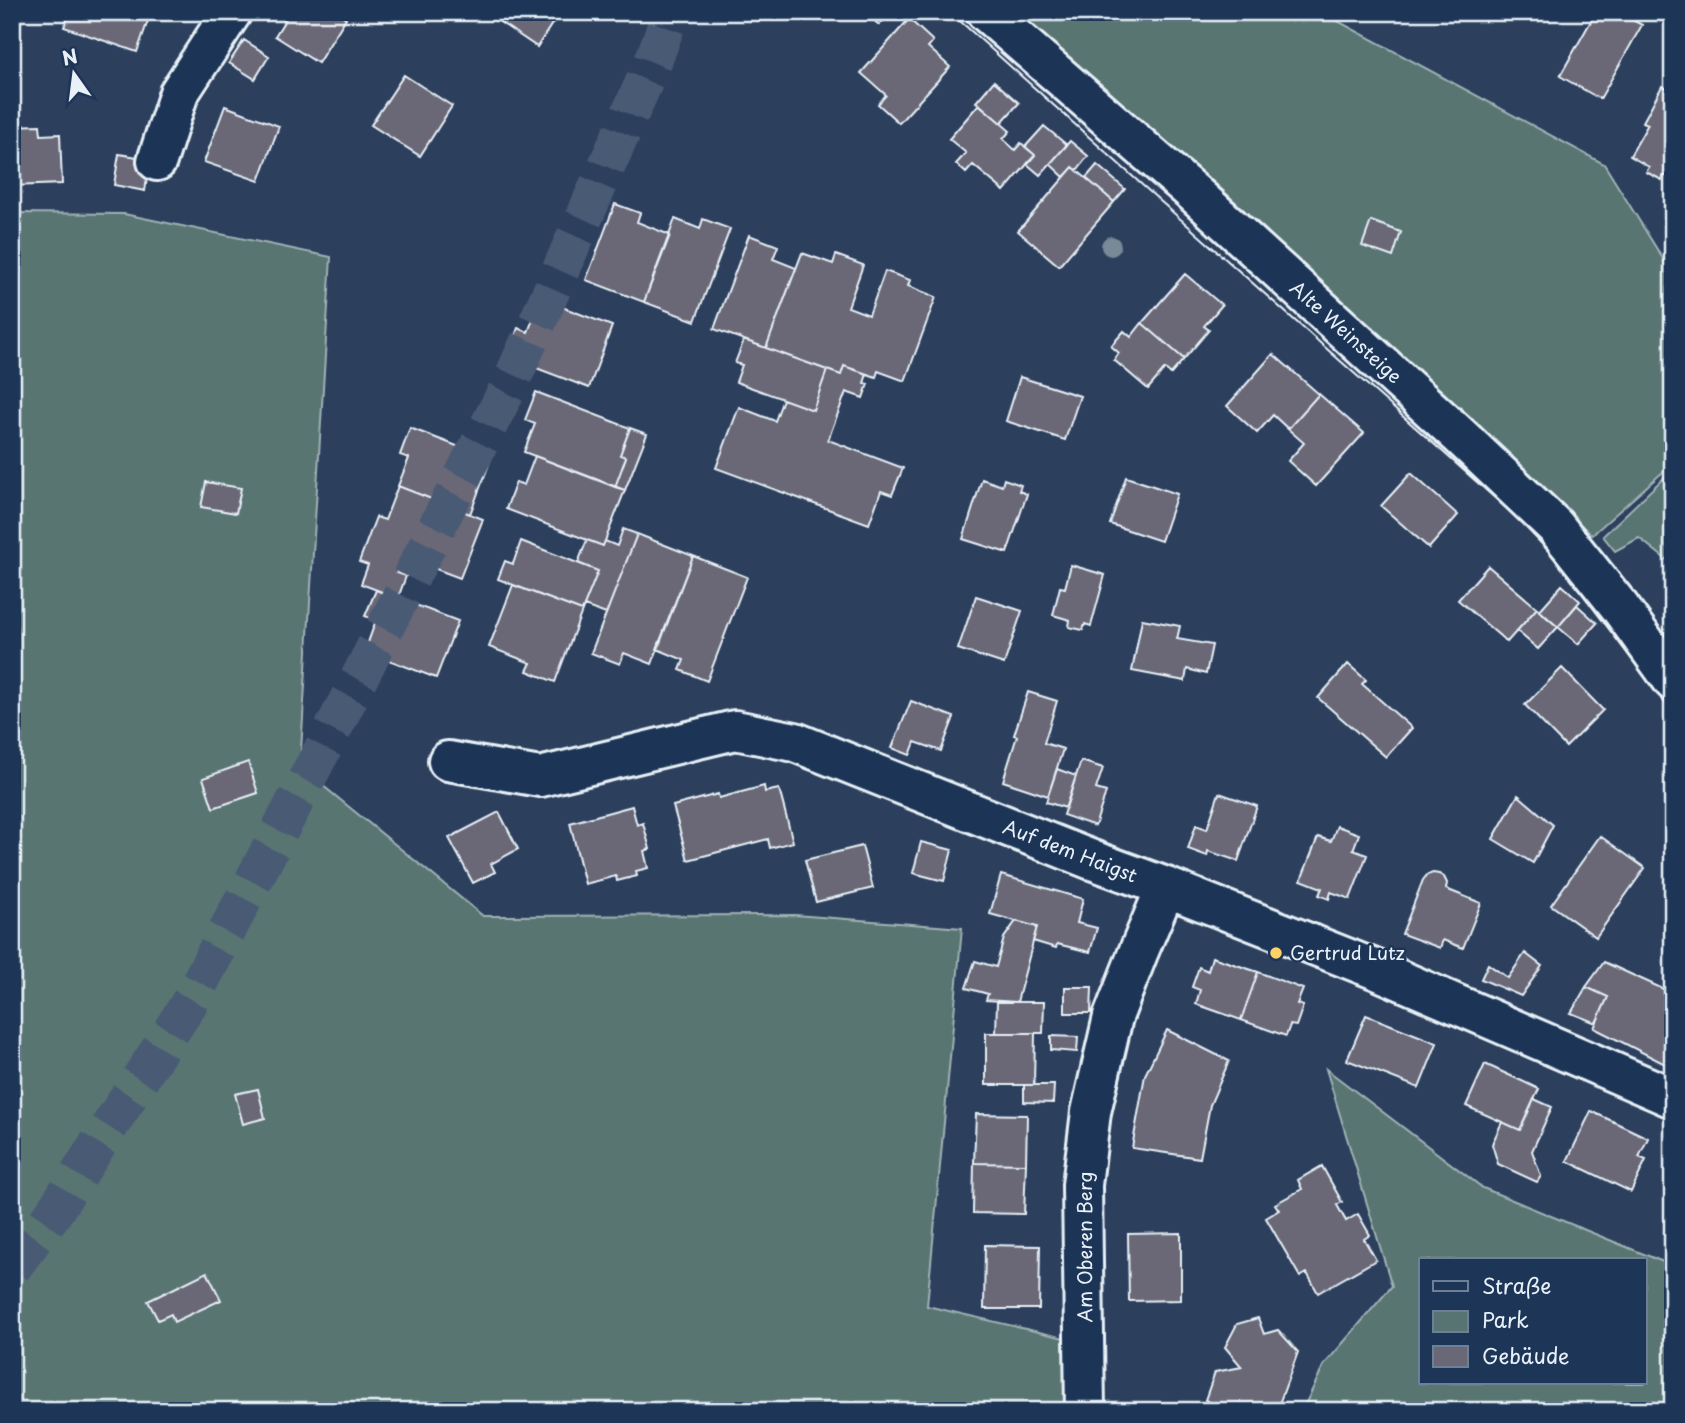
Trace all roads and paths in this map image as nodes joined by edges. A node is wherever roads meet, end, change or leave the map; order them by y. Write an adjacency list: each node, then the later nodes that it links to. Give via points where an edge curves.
1 (232, 12): 3 (street, via 179,93)
2 (986, 12): 4 (street, Alte Weinsteige, via 1195,194 1555,526)
3 (157, 161)
4 (1673, 681)
5 (448, 761): 6 (street, Auf dem Haigst, via 540,777 736,730 795,742)
6 (1167, 887): 7 (street, Auf dem Haigst, via 1377,970); 8 (street, Am Oberen Berg, via 1113,1017 1091,1112 1082,1185)
7 (1673, 1098)
8 (1085, 1411)

